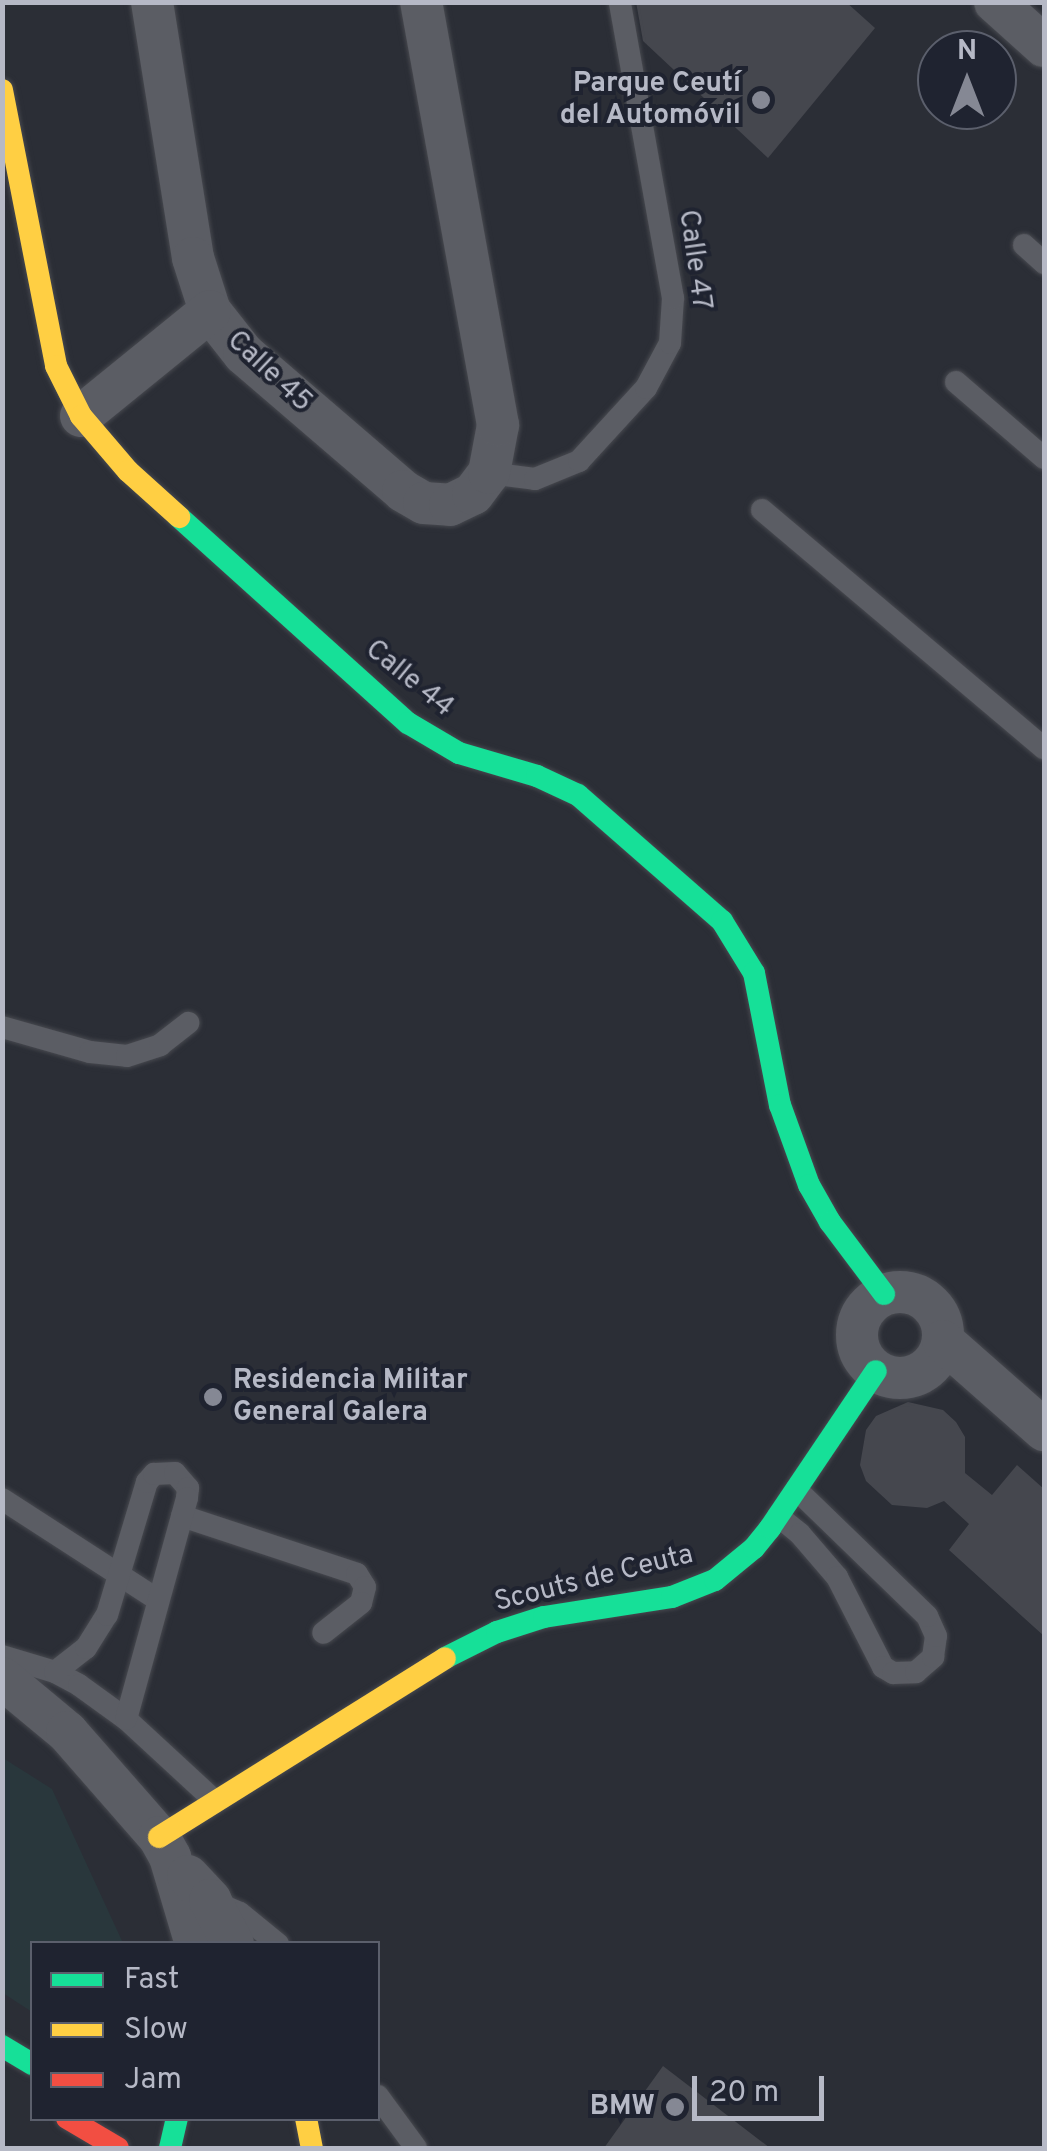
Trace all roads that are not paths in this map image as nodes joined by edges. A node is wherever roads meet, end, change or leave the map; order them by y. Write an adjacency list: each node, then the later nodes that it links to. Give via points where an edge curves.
1 (152, 2): 9 (street, Calle 45, via 193,258)
2 (421, 2): 13 (street, via 498,424)
3 (620, 2): 13 (lane, Calle 47, via 673,298 670,343 646,388 580,461 535,479)
4 (995, 2): 5 (street)
5 (1044, 46)
6 (2, 90): 11 (main road, Calle 44, via 48,335)
7 (1024, 245): 8 (lane)
8 (1044, 264)
9 (210, 311): 11 (street); 13 (street, Calle 45, via 244,354 424,503 450,505 473,494)
10 (956, 382): 12 (lane)
11 (81, 416): 18 (main road, Calle 44, via 128,470 408,723 459,753 578,796 722,921 754,973 780,1105 809,1185)
12 (1044, 458)
13 (489, 474)
14 (762, 510): 15 (lane)
15 (1044, 748)
16 (188, 1023): 17 (lane, via 160,1046 127,1056)
17 (2, 1027)
18 (884, 1294): 19 (street, via 922,1297 940,1316); 20 (street, via 864,1311 856,1337)
19 (943, 1342): 20 (street, via 918,1374); 21 (street)
20 (876, 1371): 22 (main road, Scouts de Ceuta)
21 (1044, 1430)
22 (796, 1489): 25 (main road, Scouts de Ceuta); 25 (lane, via 927,1616 936,1636 932,1657 916,1672 883,1667 837,1576)
23 (2, 1499): 26 (lane)
24 (182, 1516): 26 (lane, via 188,1488 183,1479 154,1474); 27 (lane); 28 (lane, via 357,1574 365,1587 361,1603)
25 (778, 1516): 33 (main road, Scouts de Ceuta, via 754,1548 715,1580 672,1596 544,1617 497,1632)
26 (118, 1575): 27 (lane); 30 (lane, via 98,1632)
27 (158, 1600): 32 (lane)
28 (323, 1633)
29 (2, 1656): 30 (lane)
30 (55, 1672): 32 (lane)
31 (2, 1678): 34 (street, via 67,1732)
32 (126, 1719): 33 (lane)
33 (215, 1800): 34 (main road, Scouts de Ceuta)
34 (164, 1847): 35 (street); 36 (street)
35 (210, 1900): 37 (street); 38 (lane, via 240,1913)
36 (195, 1941)
37 (231, 1941)
38 (274, 1941)
39 (2, 2046): 40 (main road)
40 (30, 2063)
41 (380, 2099): 46 (lane)
42 (72, 2121): 44 (main road)
43 (176, 2121): 45 (main road)
44 (118, 2148)
45 (170, 2148)
46 (416, 2148)

